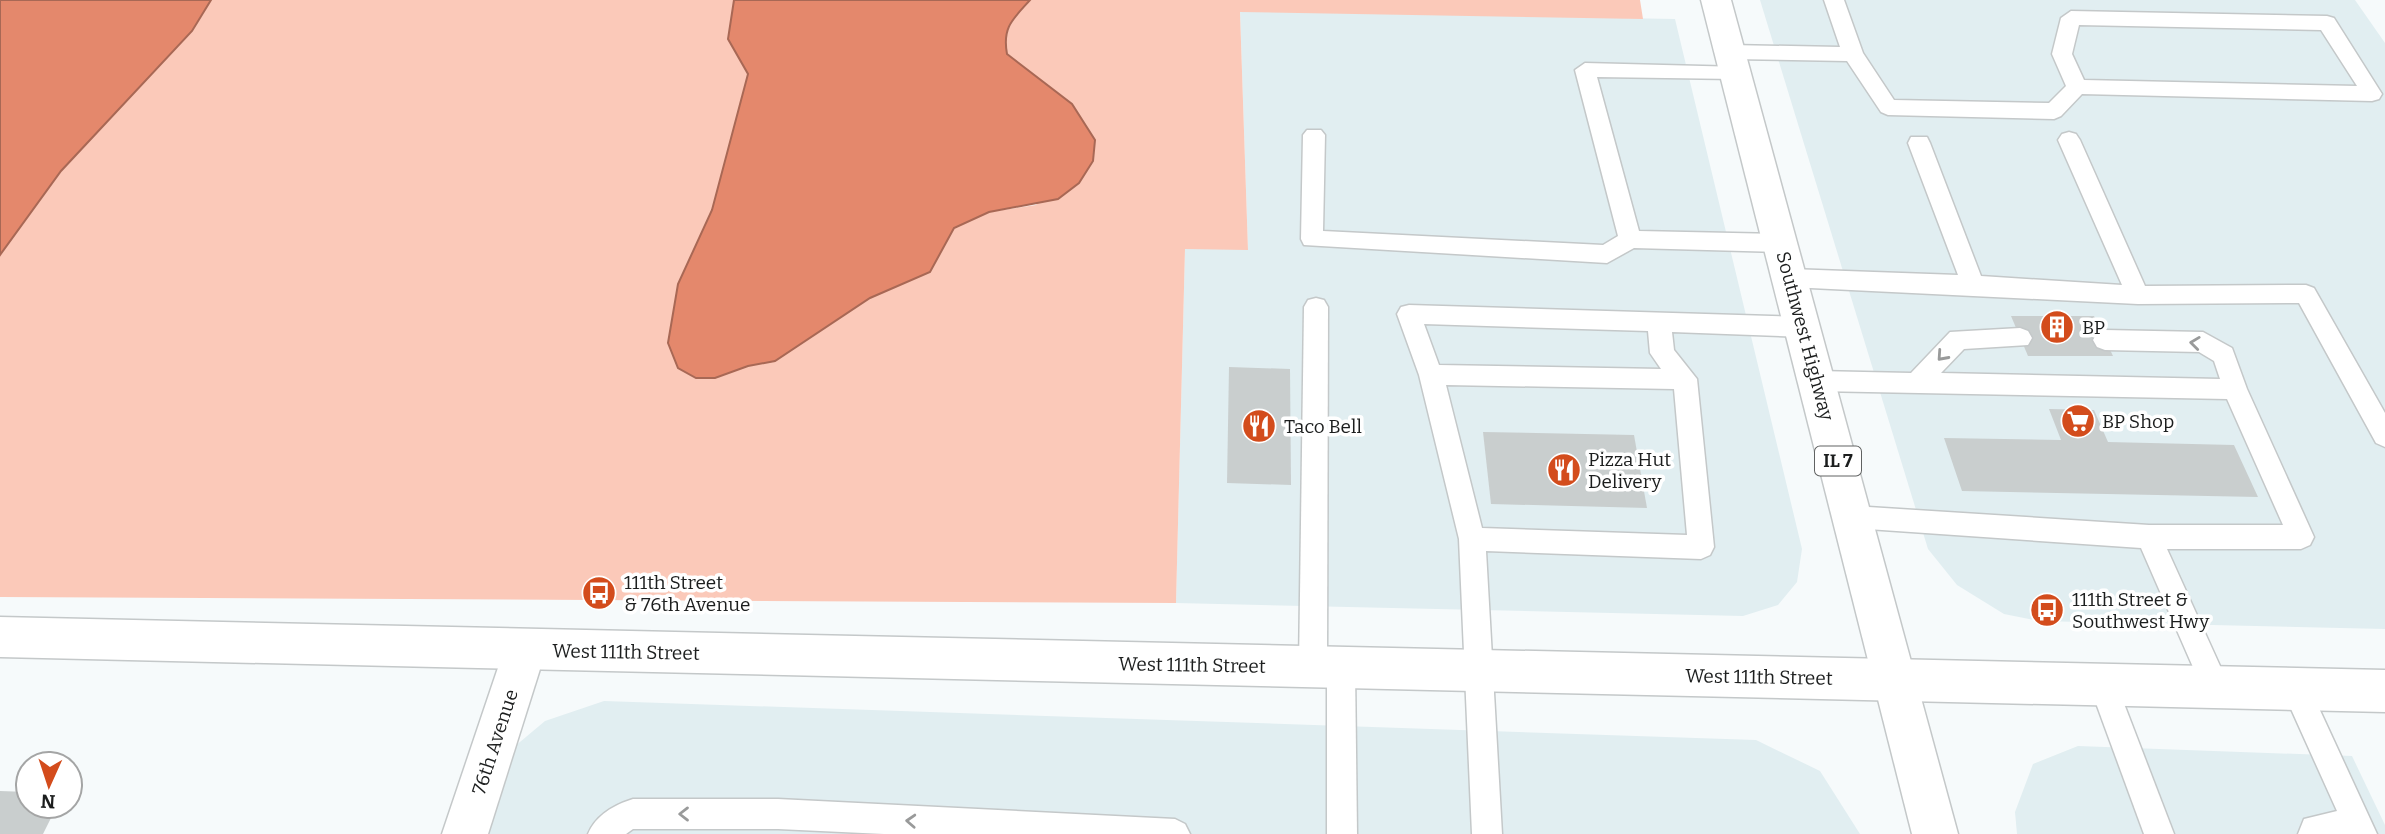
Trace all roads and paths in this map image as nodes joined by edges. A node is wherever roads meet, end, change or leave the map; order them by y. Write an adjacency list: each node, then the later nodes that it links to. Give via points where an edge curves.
1 (1716, 0): 4 (main road, Southwest Highway / IL 7)
2 (1833, 0): 3 (lane)
3 (1853, 54): 4 (lane); 5 (lane, via 1888,107 2054,111)
4 (1733, 62): 9 (lane, via 1585,70); 10 (main road, Southwest Highway / IL 7)
5 (2077, 87): 5 (lane, via 2118,88 2372,94 2327,23 2071,18 2062,54)
6 (1314, 135): 9 (lane, via 1312,239 1607,254)
7 (2069, 140): 12 (lane)
8 (1919, 143): 11 (lane)
9 (1630, 239): 10 (lane)
10 (1785, 261): 11 (lane); 15 (main road, Southwest Highway / IL 7)
11 (1973, 285): 12 (lane)
12 (2138, 295): 23 (lane, via 2306,294)
13 (1316, 307): 29 (lane)
14 (1659, 322): 15 (lane); 18 (lane, via 1409,314); 19 (lane, via 1662,353)
15 (1802, 327): 20 (main road, Southwest Highway / IL 7)
16 (2020, 338): 21 (lane, one-way to 21, via 1958,339)
17 (2105, 340): 22 (lane, one-way to 17, via 2224,355 2203,342)
18 (1431, 374): 19 (lane); 26 (lane)
19 (1685, 379): 26 (lane, via 1701,547)
20 (1817, 381): 21 (lane); 24 (main road, Southwest Highway / IL 7)
21 (1917, 383): 22 (lane)
22 (2235, 389): 25 (lane, via 2301,537)
23 (2385, 436)
24 (1853, 517): 25 (lane); 31 (main road, Southwest Highway / IL 7)
25 (2149, 537): 33 (lane)
26 (1472, 539): 30 (lane)
27 (0, 637): 28 (main road, West 111th Street)
28 (525, 650): 29 (main road, West 111th Street); 37 (main road, 76th Avenue)
29 (1327, 668): 30 (main road, West 111th Street); 40 (lane)
30 (1479, 671): 31 (main road, West 111th Street); 41 (lane)
31 (1896, 680): 32 (main road, West 111th Street); 42 (main road, Southwest Highway / IL 7)
32 (2103, 684): 33 (main road, West 111th Street); 43 (lane)
33 (2216, 688): 34 (main road, West 111th Street)
34 (2296, 689): 35 (main road, West 111th Street); 36 (lane)
35 (2385, 691)
36 (2360, 829): 44 (lane, via 2314,829)
37 (465, 834)
38 (603, 834): 39 (lane, one-way to 38, via 778,814 633,814)
39 (1175, 834)
40 (1342, 834)
41 (1487, 834)
42 (1935, 834)
43 (2159, 834)
44 (2313, 834)

